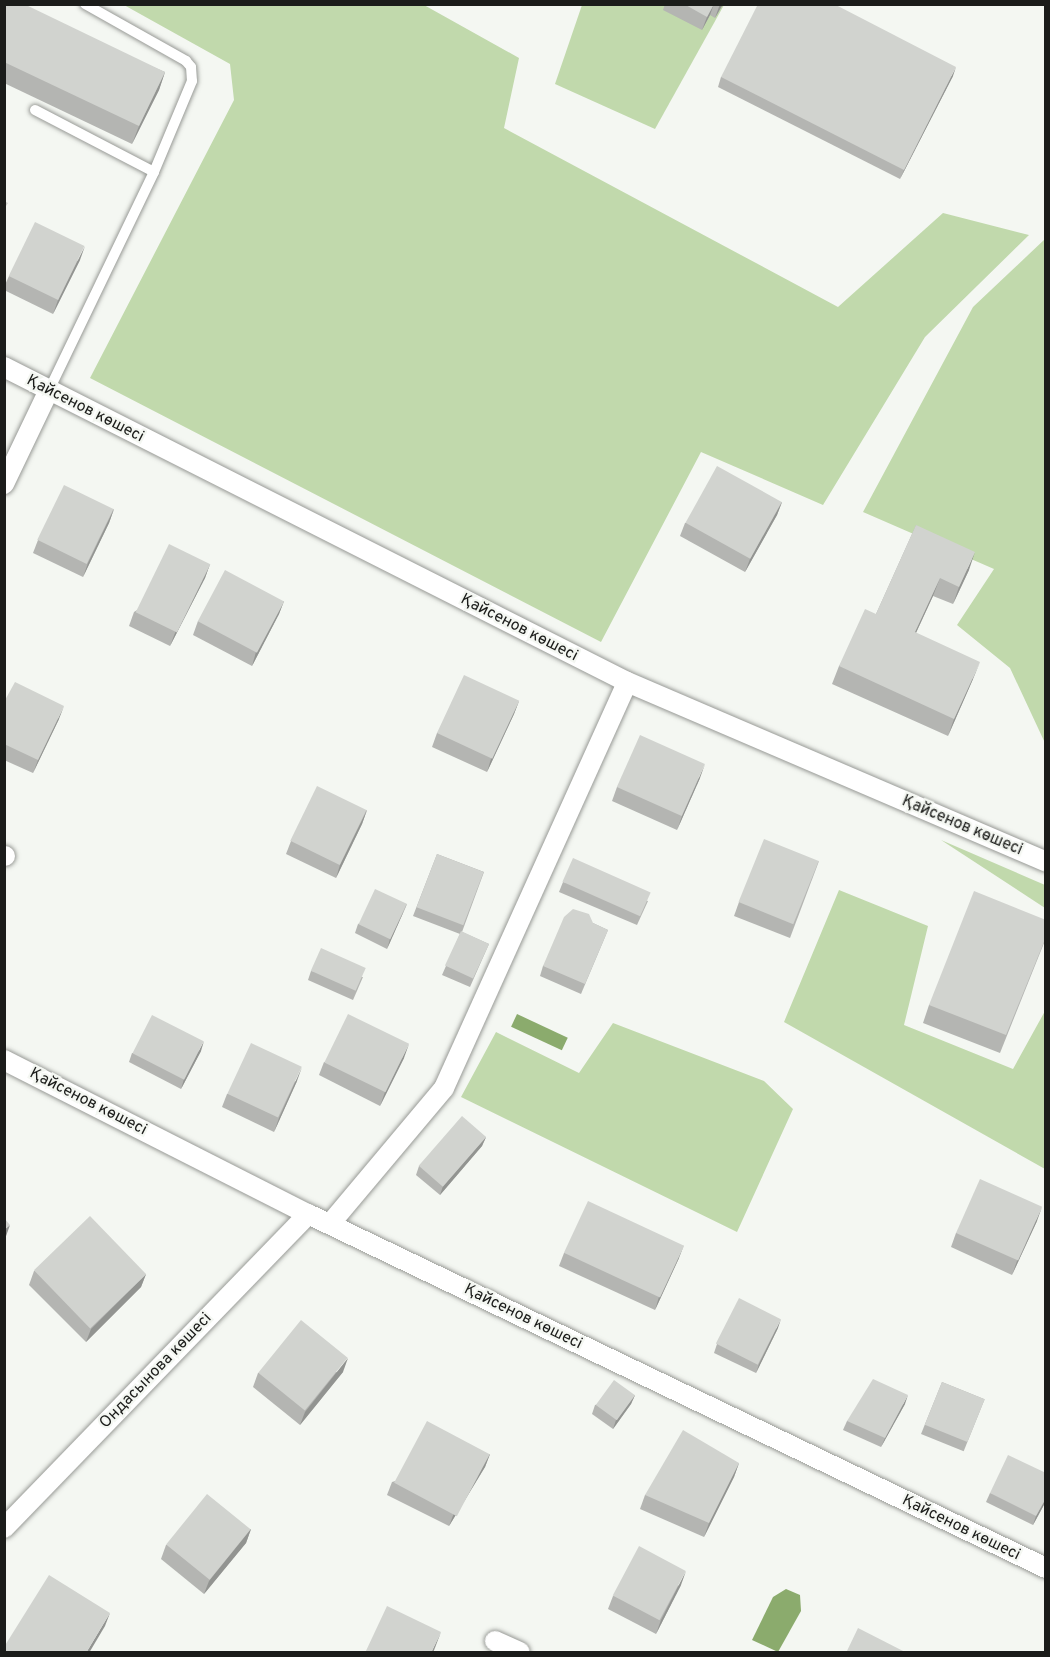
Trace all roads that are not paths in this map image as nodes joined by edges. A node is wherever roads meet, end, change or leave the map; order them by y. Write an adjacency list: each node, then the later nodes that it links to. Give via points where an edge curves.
1 (85, 4): 3 (lane, via 191,67 192,81)
2 (35, 110): 3 (lane)
3 (154, 172): 5 (lane)
4 (4, 367): 5 (street, Қайсенов көшесі)
5 (48, 392): 6 (street); 7 (street, Қайсенов көшесі)
6 (4, 484)
7 (627, 682): 8 (street, Қайсенов көшесі); 11 (street, via 444,1088)
8 (1046, 862)
9 (4, 1060): 10 (street, Қайсенов көшесі)
10 (308, 1214): 11 (street, Қайсенов көшесі); 12 (street, Ондасынова көшесі)
11 (330, 1224): 13 (street, Қайсенов көшесі)
12 (4, 1528)
13 (1046, 1568)
14 (495, 1641): 15 (street)
15 (519, 1653)

